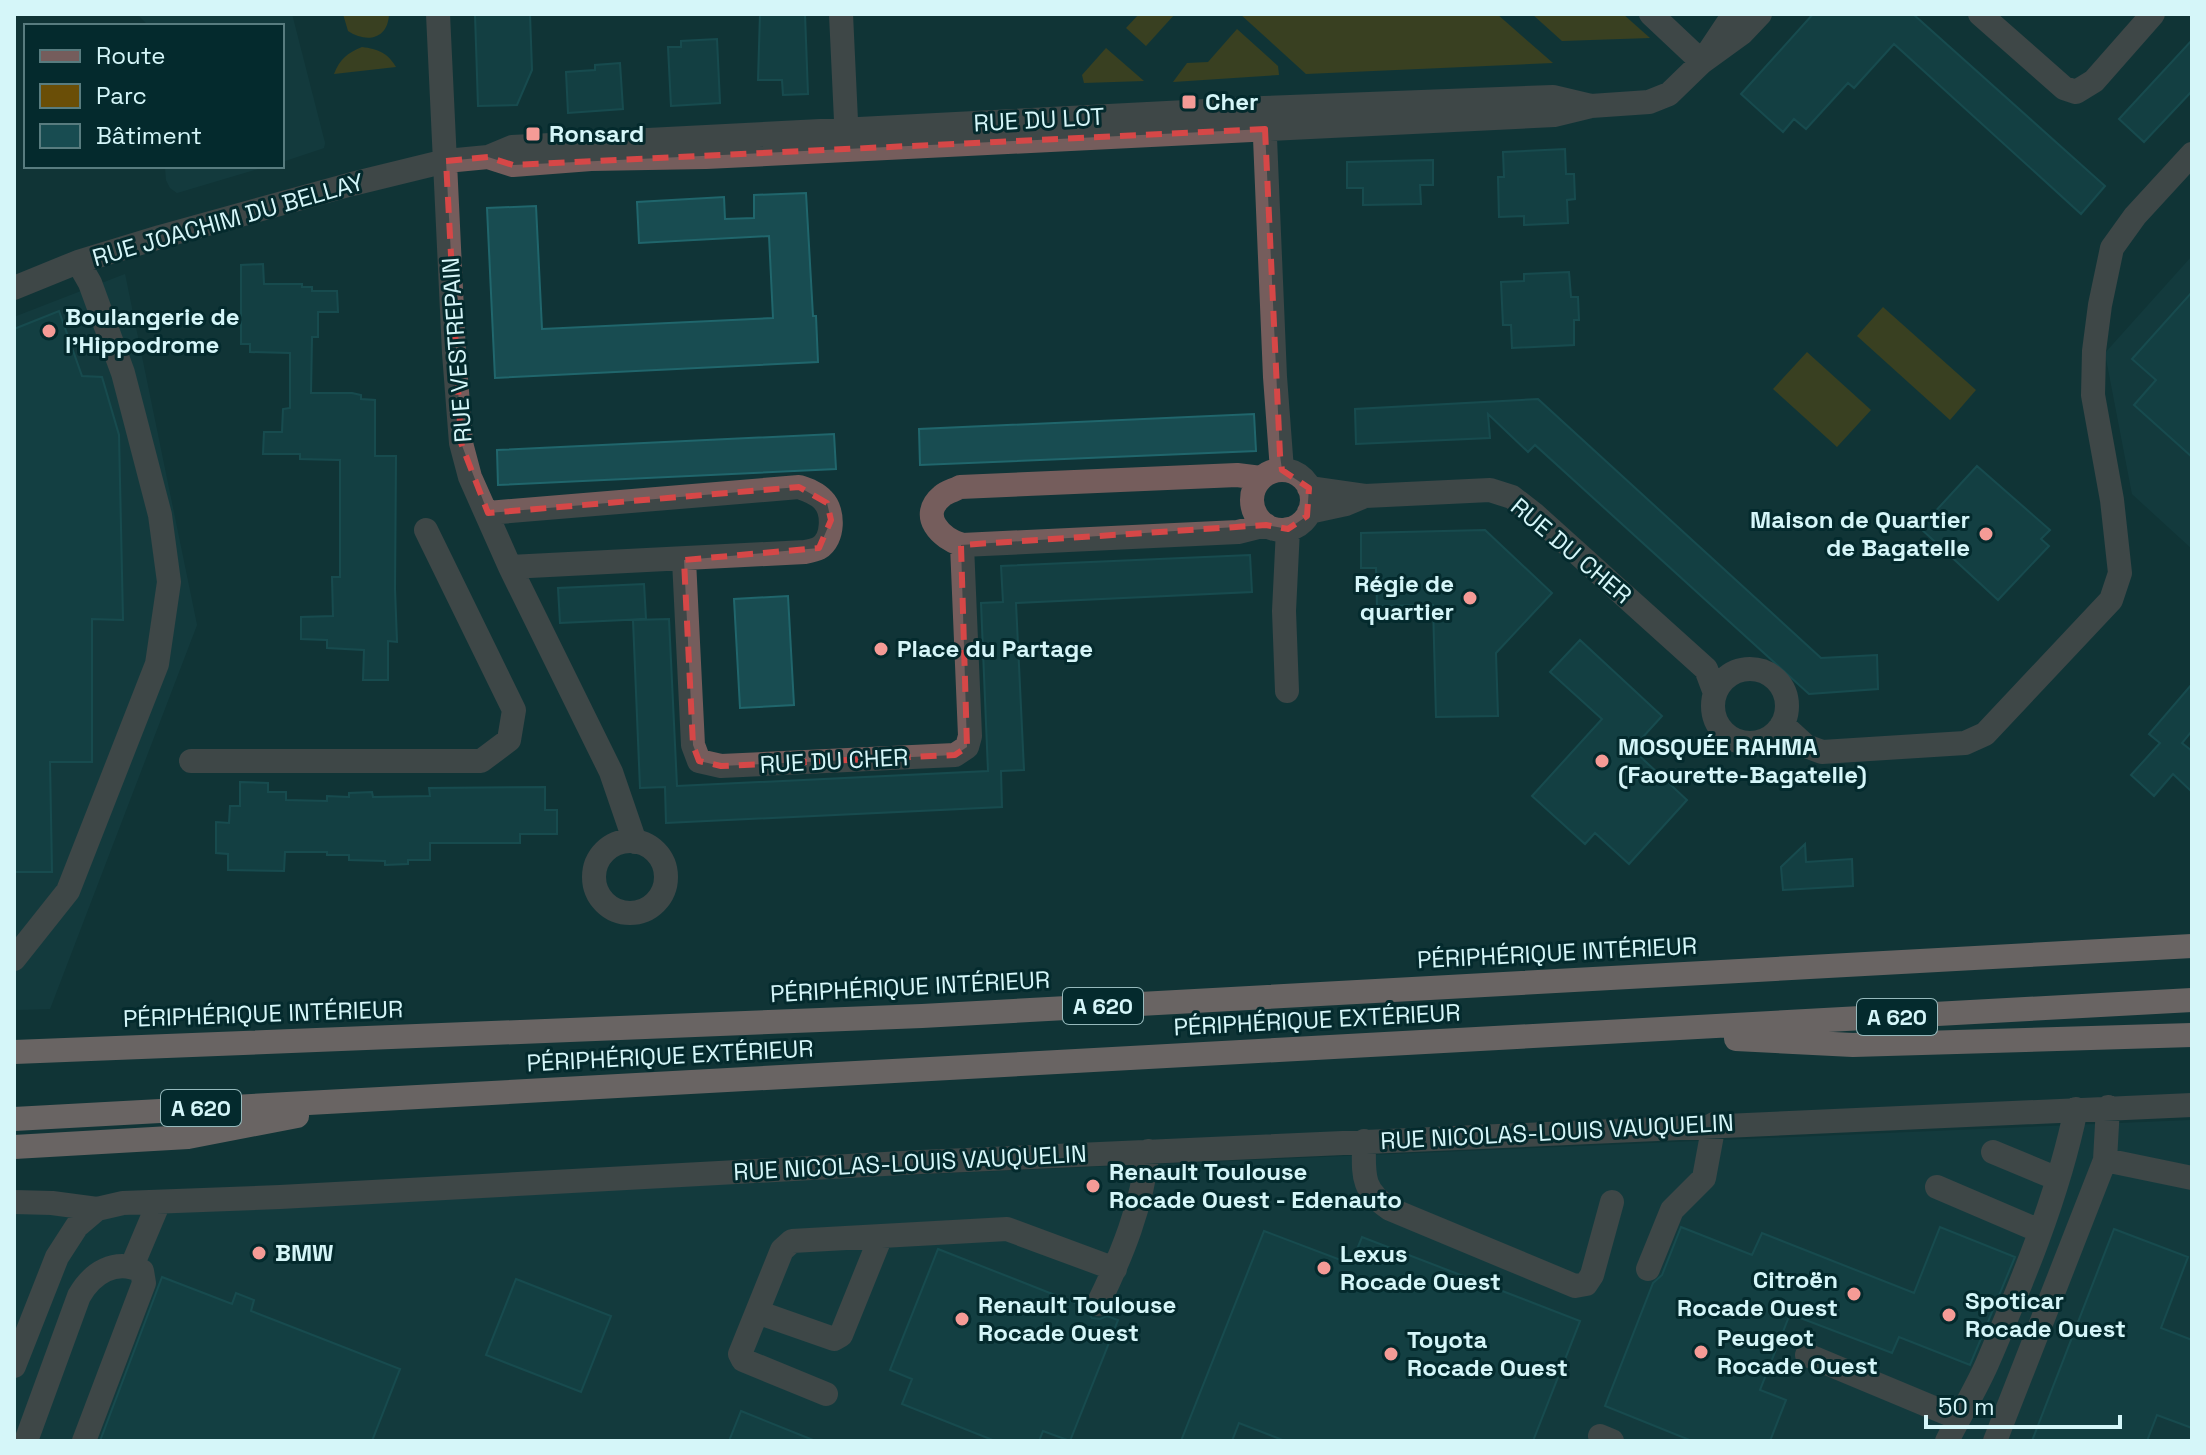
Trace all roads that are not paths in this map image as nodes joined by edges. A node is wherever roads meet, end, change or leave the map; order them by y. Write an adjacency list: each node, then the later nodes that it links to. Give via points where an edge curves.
1 (438, 14): 12 (street, RUE VESTREPAIN)
2 (841, 14): 10 (street)
3 (1651, 14): 8 (street)
4 (1734, 14): 8 (street, RUE DU LOT)
5 (1760, 14): 8 (street, RUE DU LOT)
6 (1980, 14): 7 (street, via 2064,88 2076,92 2094,81)
7 (2153, 14)
8 (1702, 62): 9 (street, RUE DU LOT, via 1669,94 1649,102 1591,106 1553,97)
9 (1264, 118): 10 (street, RUE DU LOT); 15 (street, via 1275,377)
10 (847, 139): 12 (street, RUE DU LOT, via 706,157 513,165 488,157)
11 (2192, 154): 25 (street, via 2112,248 2100,305 2093,395 2120,573 2111,600 1985,734 1965,743 1822,752 1806,746)
12 (446, 161): 13 (street, RUE JOACHIM DU BELLAY); 17 (street, RUE VESTREPAIN, via 461,443)
13 (78, 262): 14 (street, RUE JOACHIM DU BELLAY); 29 (street, via 123,373 160,515 169,582 157,664 68,891)
14 (14, 288)
15 (1272, 474): 16 (street, via 1293,472 1303,478); 18 (street, via 1254,490 1252,503 1257,516); 20 (street, via 960,487 942,495 933,518 936,531)
16 (1309, 500): 18 (street, via 1303,521); 23 (street, RUE DU CHER, via 1490,490 1512,497)
17 (488, 513): 21 (street, via 799,487 827,503 831,520 819,548); 22 (street, RUE VESTREPAIN)
18 (1277, 527): 20 (street); 24 (street)
19 (426, 530): 26 (street, via 514,710 509,740 481,761)
20 (962, 545): 21 (street, RUE DU CHER, via 970,736 967,747 955,755 721,766 699,761 693,745)
21 (684, 560): 22 (street)
22 (510, 567): 27 (street, RUE VESTREPAIN, via 611,772)
23 (1717, 679): 25 (street, via 1753,669 1765,672 1783,689); 25 (street, via 1714,717 1728,737 1764,740)
24 (1287, 691)
25 (1782, 724)
26 (191, 761)
27 (635, 842)
28 (2192, 946): 33 (highway, PÉRIPHÉRIQUE INTÉRIEUR / A 620, via 922,1016)
29 (14, 959)
30 (2192, 1000): 31 (highway, PÉRIPHÉRIQUE EXTÉRIEUR / A 620)
31 (1602, 1033): 32 (highway, via 1853,1045); 34 (highway, PÉRIPHÉRIQUE EXTÉRIEUR / A 620)
32 (2192, 1035)
33 (14, 1052)
34 (388, 1099): 38 (highway, PÉRIPHÉRIQUE EXTÉRIEUR / A 620); 41 (highway, via 188,1137)
35 (2192, 1105): 36 (street, RUE NICOLAS-LOUIS VAUQUELIN)
36 (2108, 1107): 37 (street, RUE NICOLAS-LOUIS VAUQUELIN); 44 (street)
37 (2076, 1109): 39 (street, RUE NICOLAS-LOUIS VAUQUELIN); 46 (street)
38 (14, 1119)
39 (1714, 1124): 40 (street, RUE NICOLAS-LOUIS VAUQUELIN); 56 (street, via 1704,1178 1672,1210)
40 (1364, 1141): 42 (street, RUE NICOLAS-LOUIS VAUQUELIN); 50 (street, via 1367,1187 1383,1205 1575,1286 1586,1284 1592,1275)
41 (14, 1147)
42 (1148, 1151): 49 (street, RUE NICOLAS-LOUIS VAUQUELIN); 55 (street, via 1144,1185)
43 (1993, 1152): 46 (street)
44 (2105, 1160): 45 (street); 66 (street)
45 (2192, 1178)
46 (2058, 1179): 52 (street)
47 (1937, 1187): 52 (street)
48 (14, 1202): 51 (street, RUE NICOLAS-LOUIS VAUQUELIN)
49 (159, 1202): 51 (street, RUE NICOLAS-LOUIS VAUQUELIN); 54 (street)
50 (1612, 1202)
51 (97, 1209): 60 (street, via 77,1226 57,1257)
52 (2040, 1231): 62 (street, via 1986,1367)
53 (881, 1236): 55 (street, via 1007,1229); 58 (street, via 792,1241 782,1250); 58 (street, via 841,1335 834,1339)
54 (132, 1266): 63 (street, via 99,1271 88,1280); 64 (street, via 142,1271 144,1283)
55 (1115, 1269): 57 (street)
56 (1648, 1269)
57 (1098, 1304)
58 (757, 1312): 61 (street, via 740,1354 743,1360)
59 (1807, 1355): 62 (street)
60 (14, 1366)
61 (826, 1394)
62 (1958, 1418): 65 (street)
63 (26, 1441)
64 (84, 1441)
65 (1947, 1441)
66 (1995, 1441)

